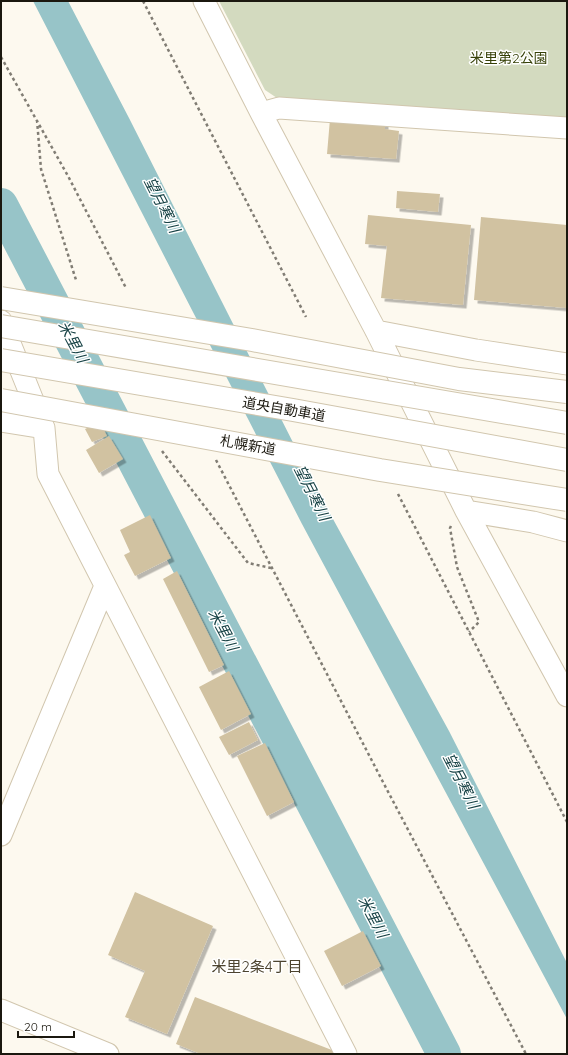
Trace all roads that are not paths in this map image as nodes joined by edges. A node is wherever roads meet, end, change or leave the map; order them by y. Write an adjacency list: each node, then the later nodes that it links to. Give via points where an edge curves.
1 (204, 1): 2 (street)
2 (261, 113): 3 (street, via 279,108); 7 (street)
3 (567, 128)
4 (1, 298): 10 (highway, bridge, via 252,340 459,379)
5 (1, 321): 14 (street)
6 (1, 326): 13 (highway, bridge)
7 (376, 331): 9 (street); 17 (street)
8 (1, 360): 15 (highway, 道央自動車道, bridge)
9 (567, 364)
10 (567, 392)
11 (1, 400): 16 (highway, 札幌新道, bridge, via 380,470)
12 (1, 421): 14 (street)
13 (567, 423)
14 (44, 428): 19 (street, via 48,474)
15 (567, 460)
16 (567, 500)
17 (466, 511): 18 (street, via 533,522); 20 (street)
18 (567, 531)
19 (105, 586): 21 (street); 24 (street)
20 (567, 696)
21 (1, 835)
22 (1, 1010): 23 (street)
23 (108, 1054)
24 (346, 1054)

